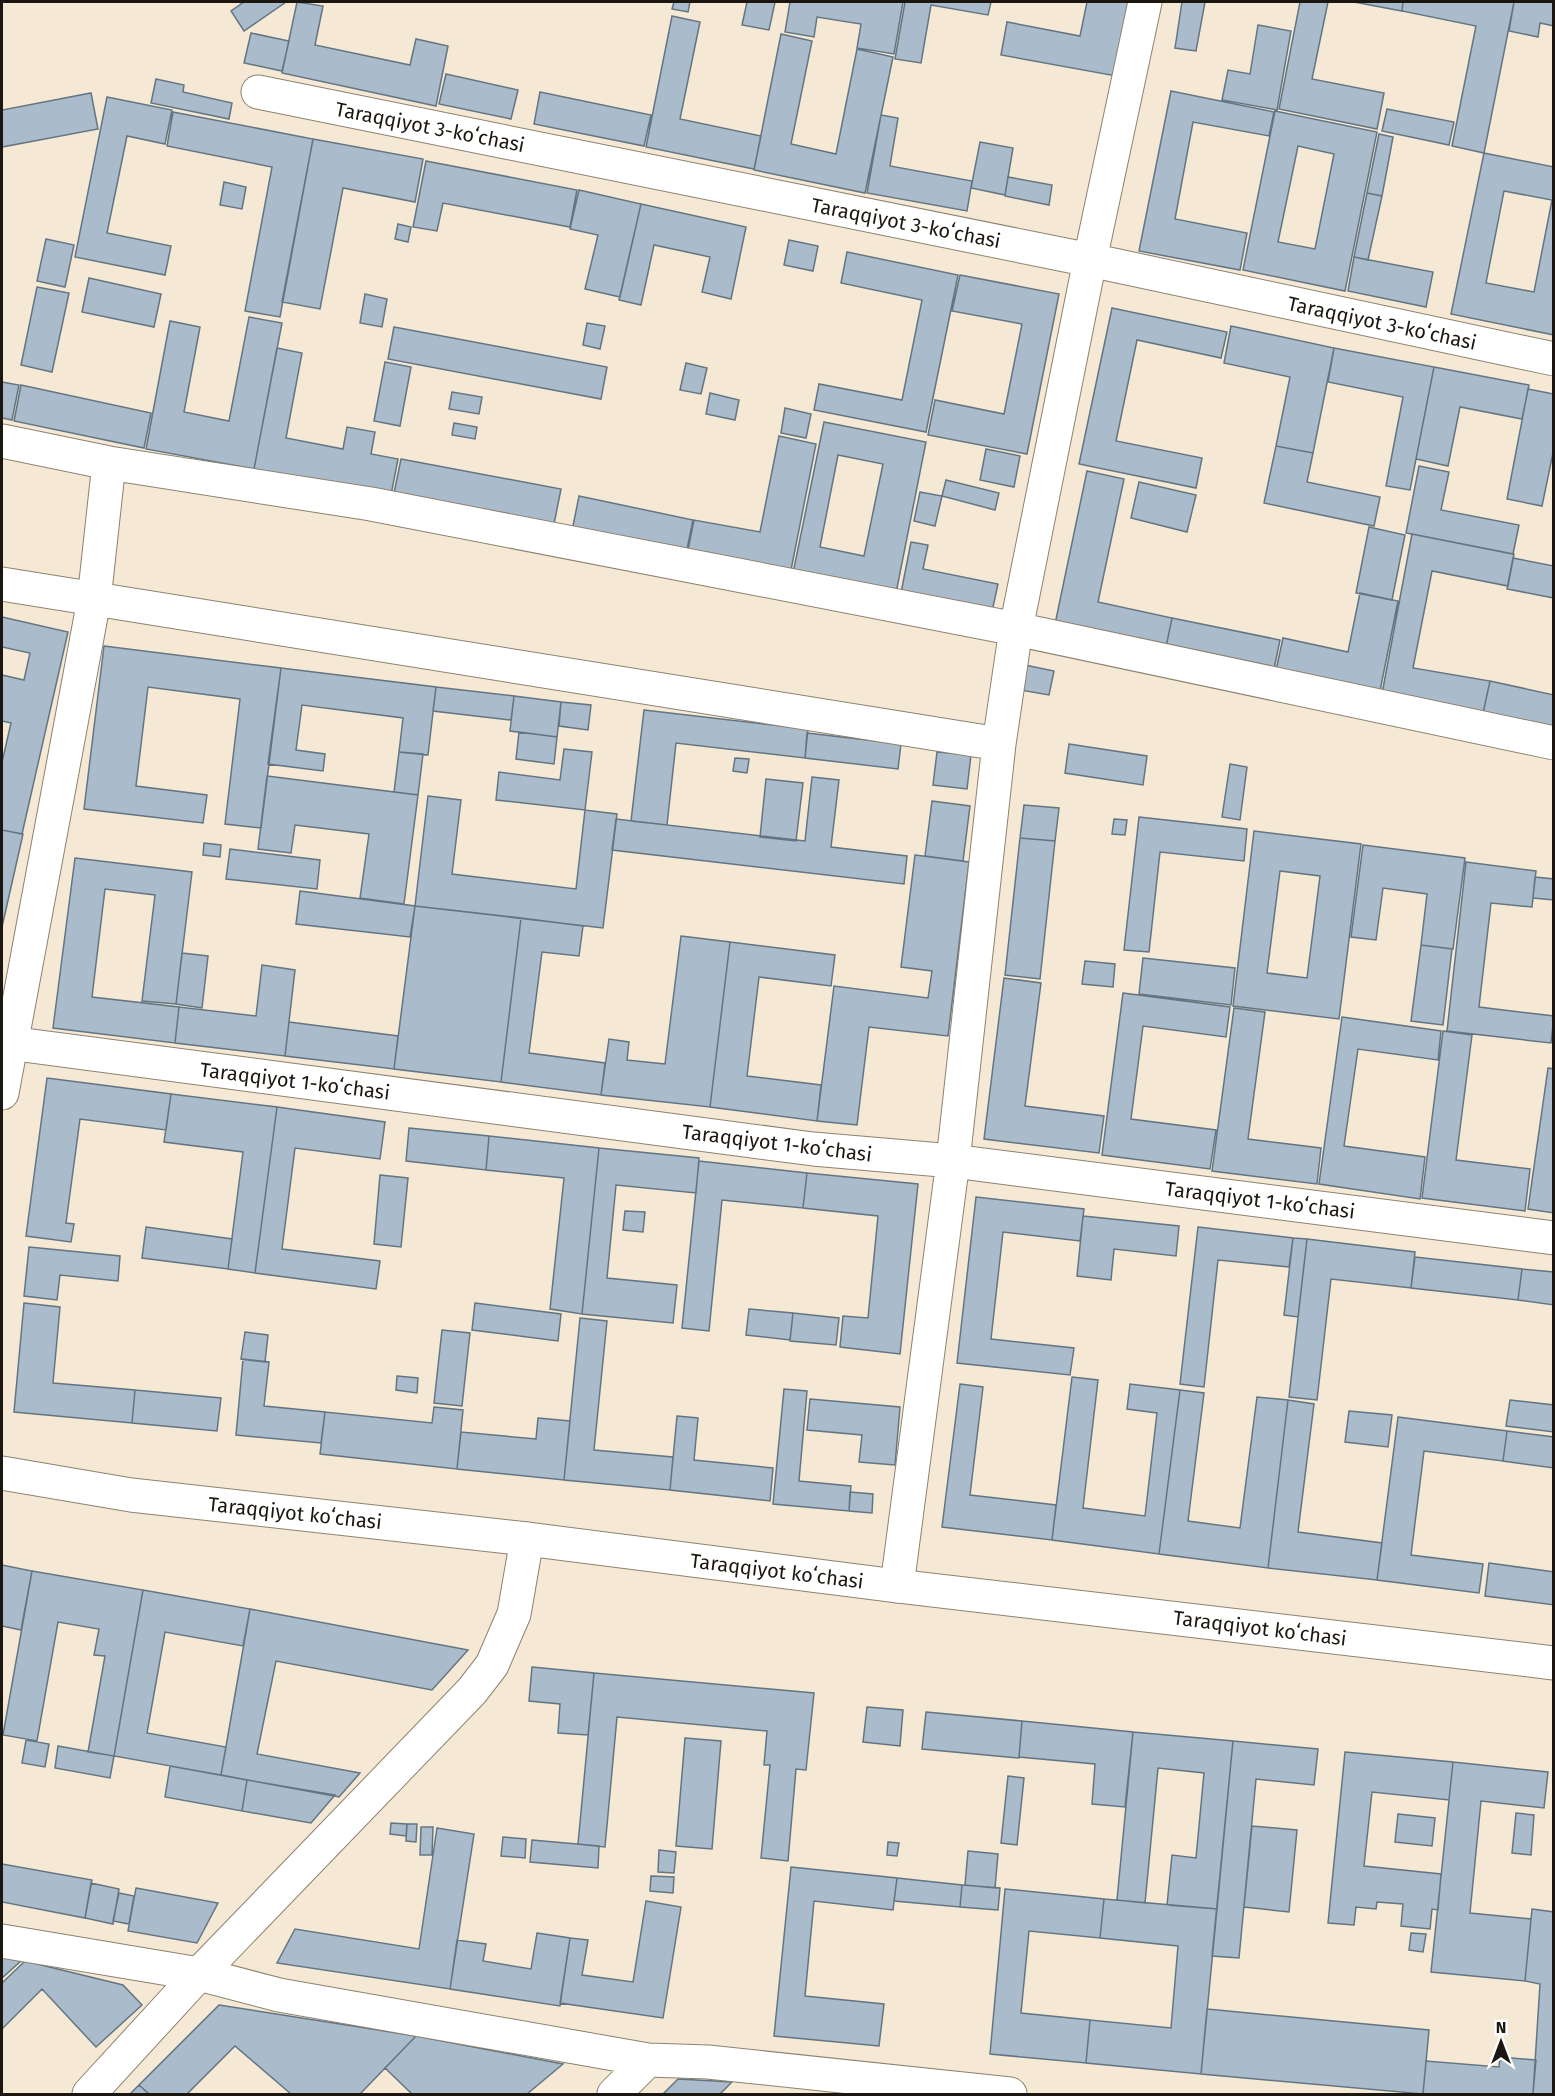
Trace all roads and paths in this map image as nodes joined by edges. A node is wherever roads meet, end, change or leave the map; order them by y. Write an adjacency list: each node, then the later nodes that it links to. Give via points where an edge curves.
1 (1145, 2): 3 (street)
2 (258, 92): 3 (street, Taraqqiyot 3-koʻchasi)
3 (1090, 260): 4 (street, Taraqqiyot 3-koʻchasi); 9 (street)
4 (1554, 359)
5 (2, 441): 6 (street)
6 (109, 463): 8 (street); 9 (street, via 371,504)
7 (2, 584): 8 (street)
8 (94, 600): 11 (street); 12 (street)
9 (1016, 629): 10 (street); 11 (street)
10 (1554, 743)
11 (999, 744): 14 (street)
12 (5, 1043): 13 (street); 14 (street, Taraqqiyot 1-koʻchasi, via 813,1149)
13 (2, 1093)
14 (953, 1161): 15 (street, Taraqqiyot 1-koʻchasi); 18 (street)
15 (1554, 1238)
16 (2, 1473): 17 (street, Taraqqiyot koʻchasi, via 131,1495)
17 (527, 1539): 18 (street, Taraqqiyot koʻchasi); 21 (street, via 514,1614 492,1665 472,1691)
18 (897, 1586): 19 (street, Taraqqiyot koʻchasi)
19 (1554, 1663)
20 (2, 1941): 21 (street)
21 (199, 1974): 22 (street, via 279,1995); 23 (street)
22 (648, 2060): 24 (street); 25 (street, via 708,2062)
23 (89, 2094)
24 (614, 2094)
25 (1010, 2094)

